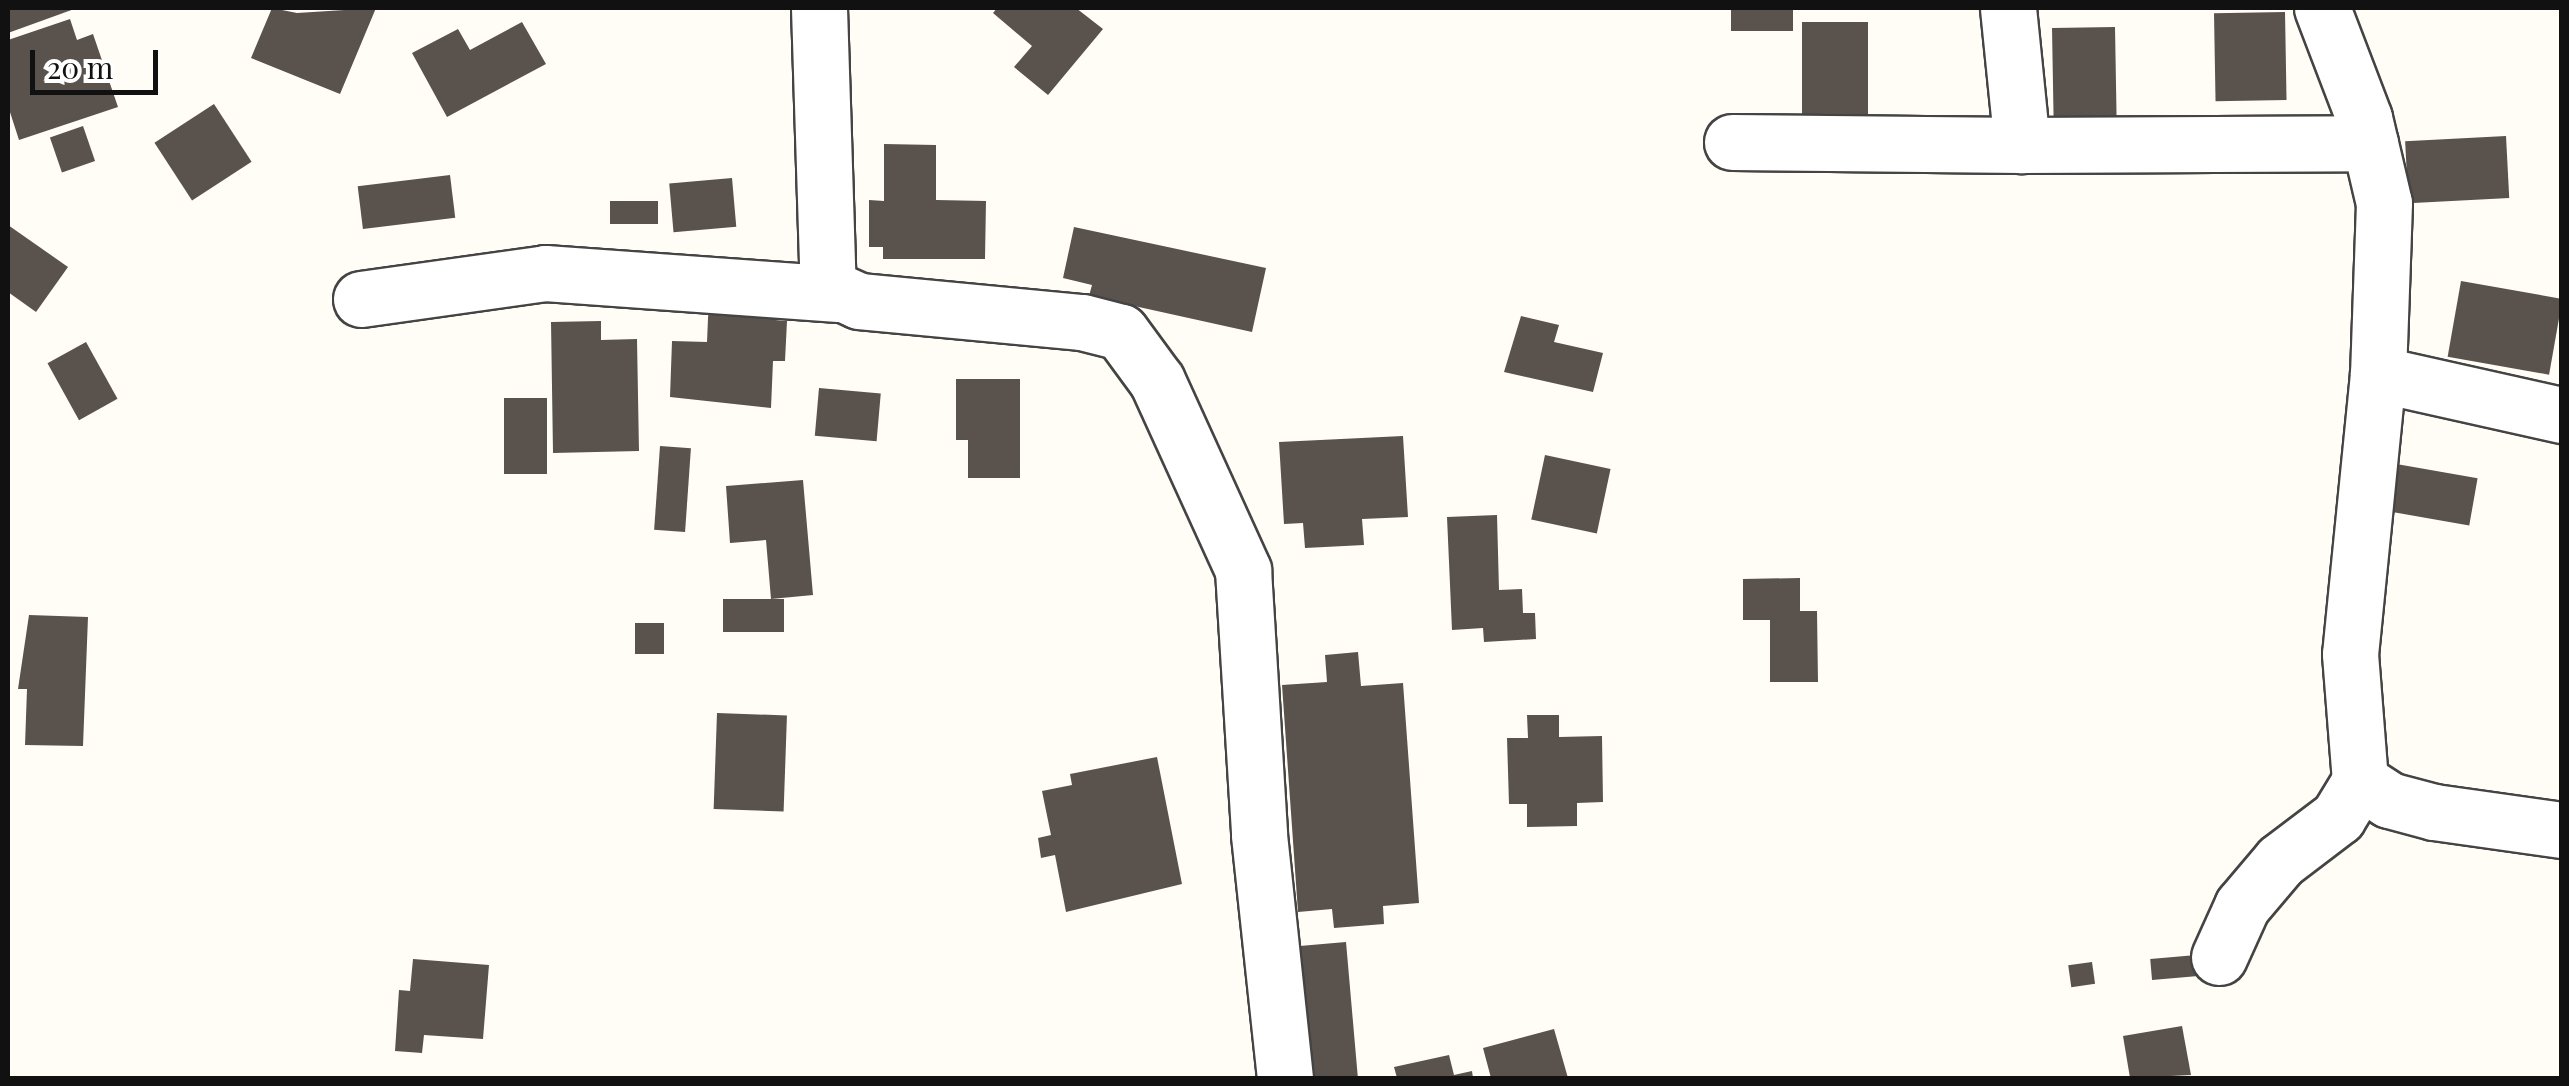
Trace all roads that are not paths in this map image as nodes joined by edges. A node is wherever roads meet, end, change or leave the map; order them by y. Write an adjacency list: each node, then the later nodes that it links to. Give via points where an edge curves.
1 (819, 8): 7 (street, via 825,279)
2 (2008, 8): 6 (street)
3 (2322, 8): 5 (street)
4 (1732, 142): 6 (street)
5 (2370, 142): 6 (street); 9 (street, via 2384,203)
6 (2022, 145)
7 (838, 294): 8 (street, via 545,272); 14 (street, via 1110,326 1132,339 1157,381 1243,570 1259,836)
8 (360, 298)
9 (2378, 374): 10 (street); 11 (street, via 2350,654)
10 (2562, 415)
11 (2360, 781): 12 (street, via 2388,800 2434,812); 13 (street, via 2338,816 2280,862 2242,906)
12 (2562, 830)
13 (2219, 957)
14 (1284, 1078)

